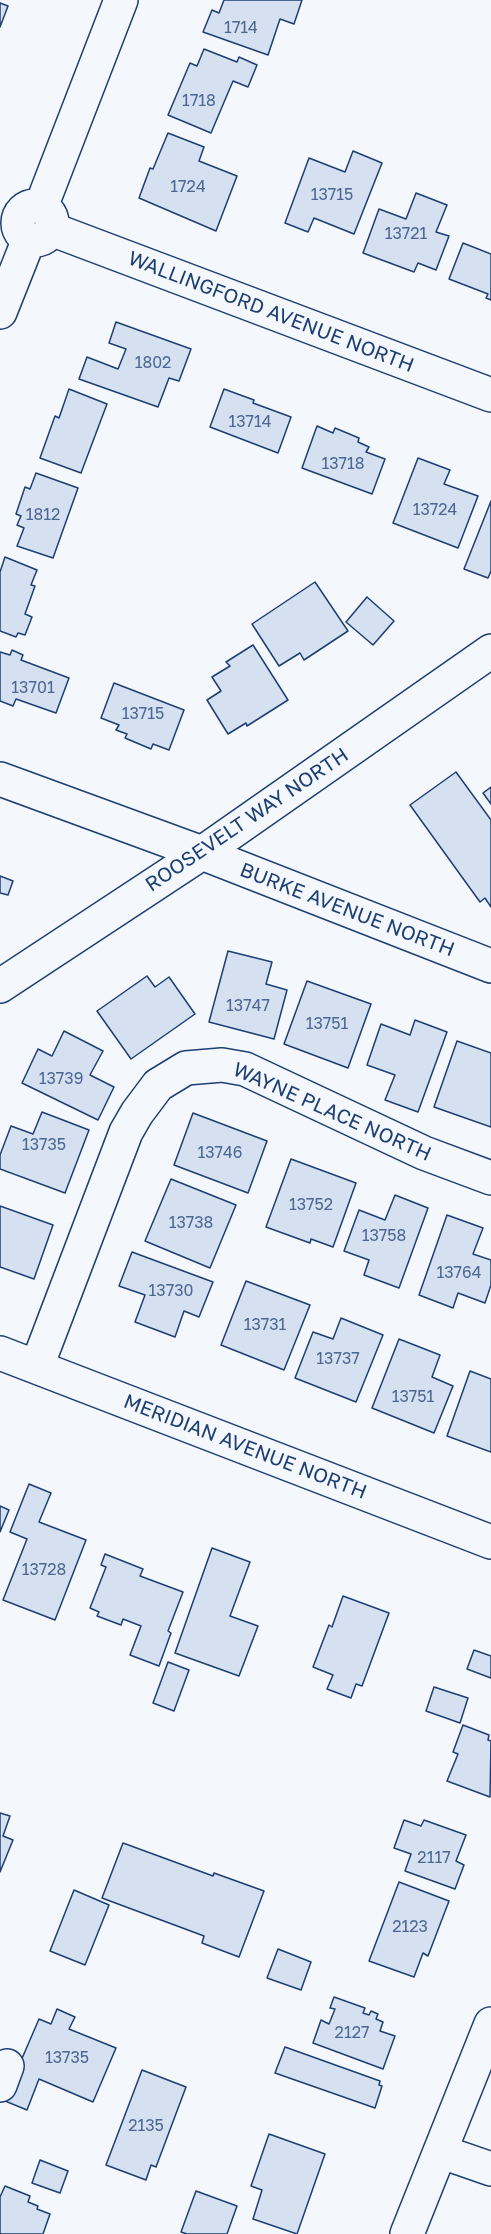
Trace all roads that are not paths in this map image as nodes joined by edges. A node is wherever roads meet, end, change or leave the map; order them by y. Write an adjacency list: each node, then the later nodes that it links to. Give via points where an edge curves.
1 (121, 0): 2 (street)
2 (28, 220): 3 (street); 4 (street, WALLINGFORD AVENUE NORTH)
3 (0, 312)
4 (491, 395)
5 (491, 651): 7 (street, ROOSEVELT WAY NORTH)
6 (0, 779): 7 (street, BURKE AVENUE NORTH)
7 (202, 853): 8 (street, BURKE AVENUE NORTH); 9 (street, ROOSEVELT WAY NORTH)
8 (491, 966)
9 (0, 986)
10 (491, 1178): 12 (street, WAYNE PLACE NORTH, via 424,1154 245,1069 222,1065 186,1068 159,1085 126,1132)
11 (0, 1353): 12 (street, MERIDIAN AVENUE NORTH)
12 (37, 1366): 13 (street, MERIDIAN AVENUE NORTH)
13 (491, 1542)
14 (491, 2024): 15 (street)
15 (442, 2152): 16 (street); 17 (street)
16 (491, 2169)
17 (407, 2234)

